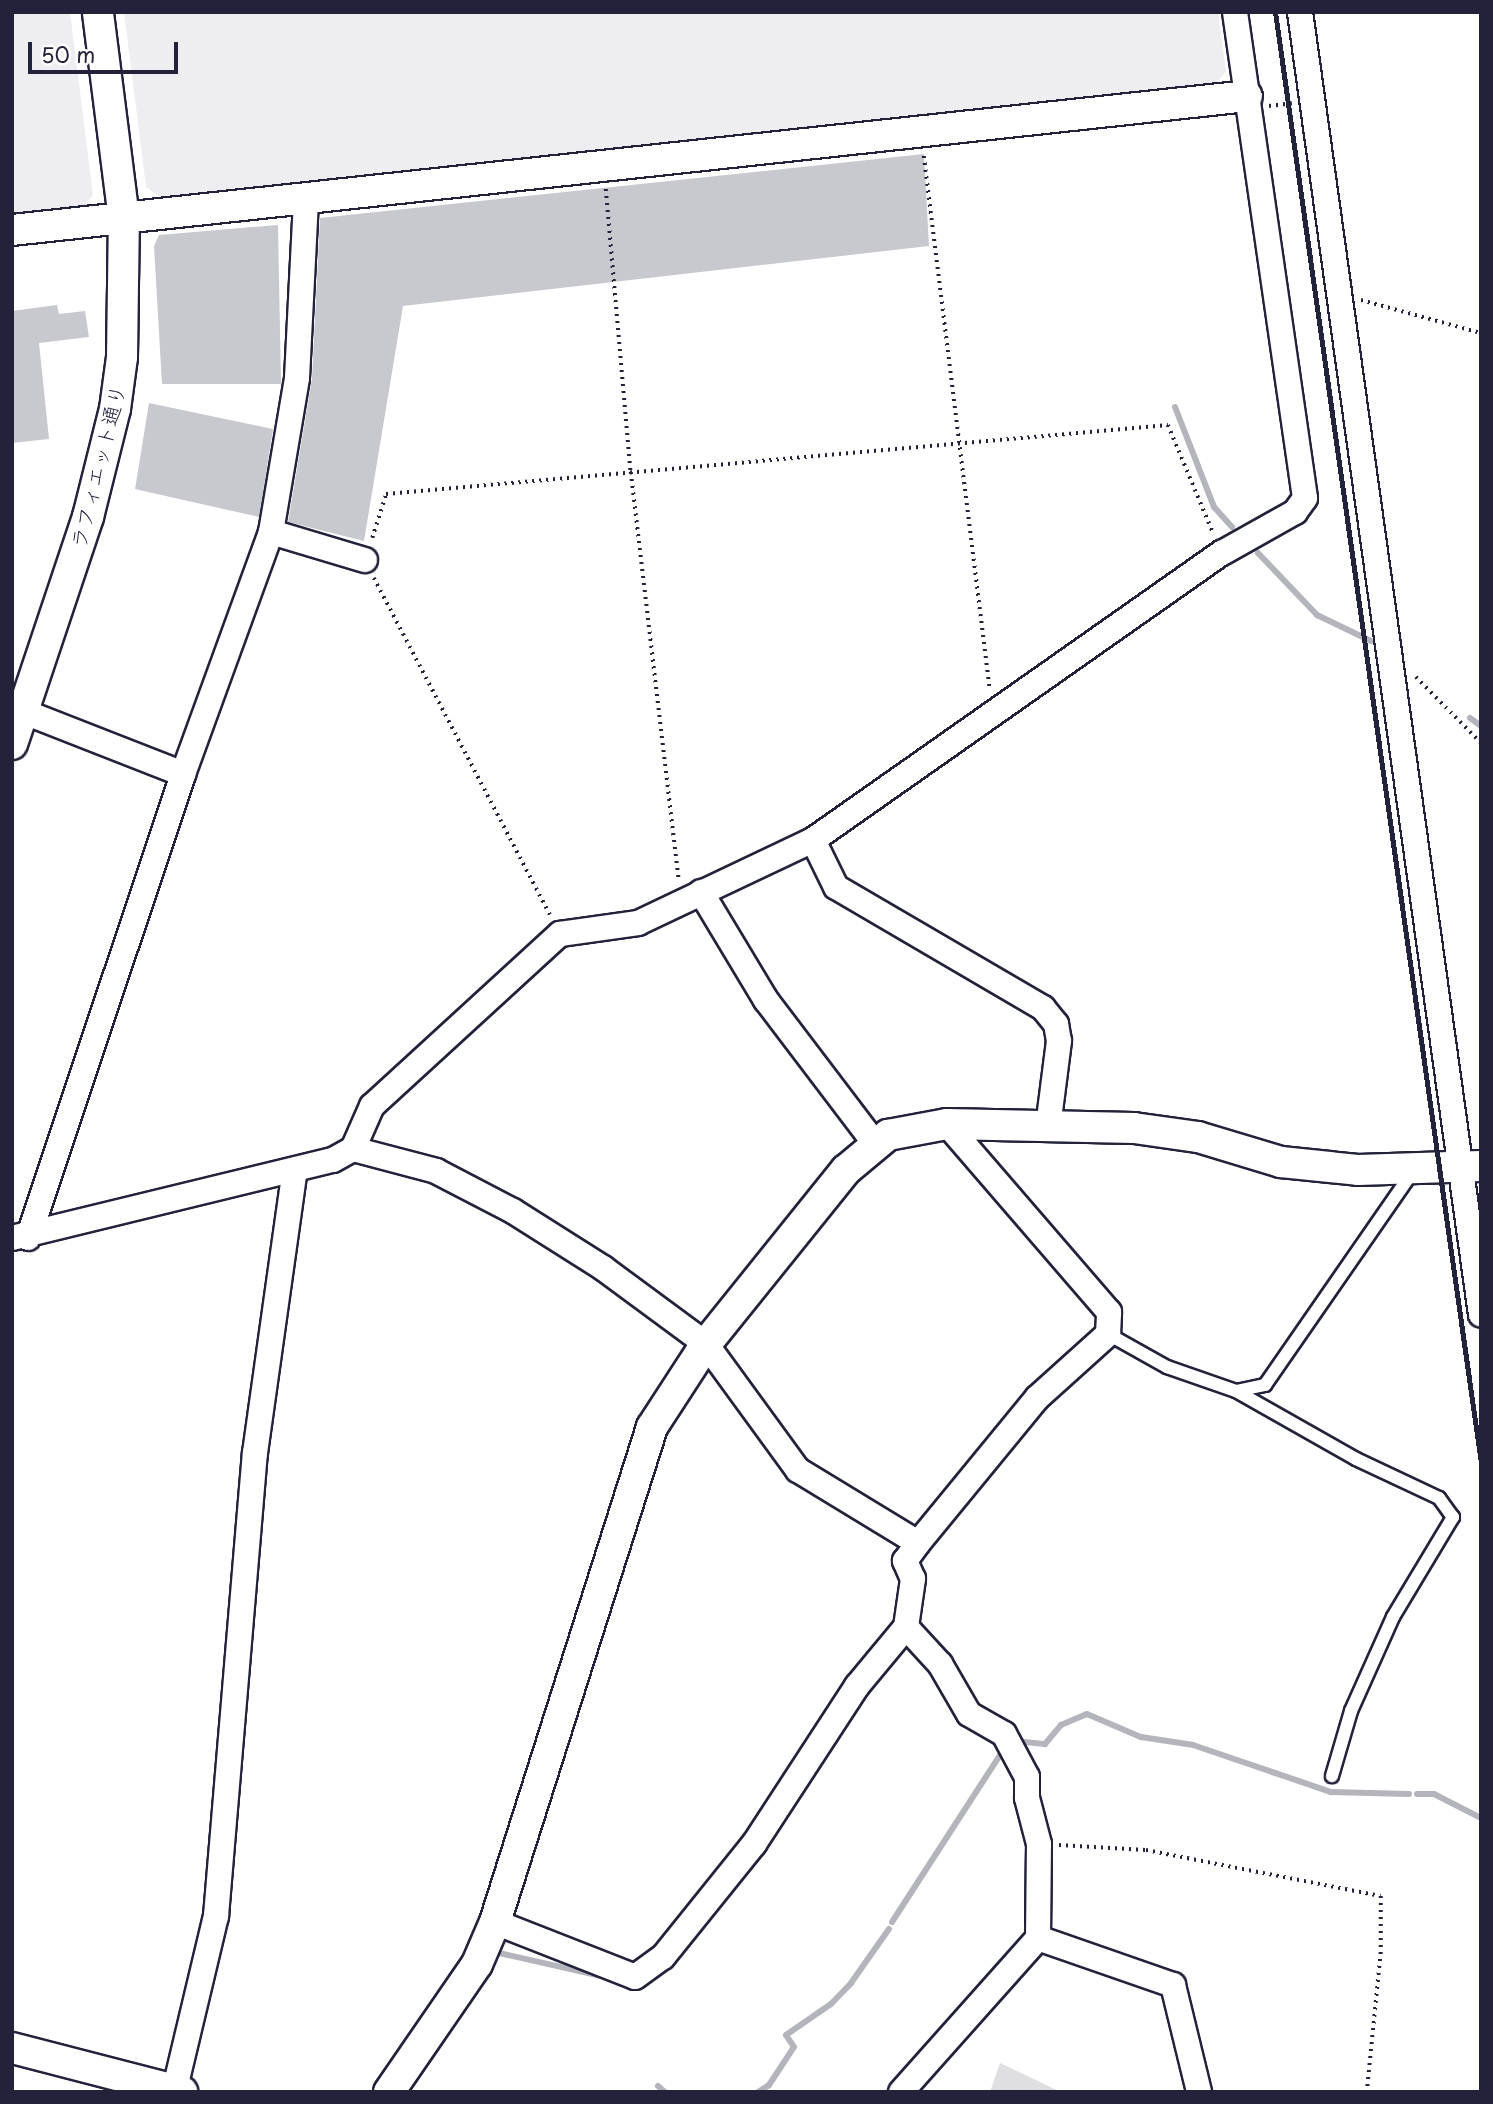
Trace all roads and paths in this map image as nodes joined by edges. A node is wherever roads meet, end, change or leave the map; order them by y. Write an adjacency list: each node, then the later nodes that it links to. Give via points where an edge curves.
1 (98, 12): 9 (street, ラフィエット通り)
2 (1235, 12): 5 (street)
3 (1300, 12): 4 (street)
4 (1313, 100): 5 (path); 11 (street)
5 (1248, 103): 6 (street); 16 (street, via 1305,498 1295,512)
6 (921, 131): 7 (street); 13 (path)
7 (604, 167): 8 (street); 14 (path)
8 (306, 199): 9 (street); 15 (street, via 297,378)
9 (124, 219): 10 (street); 19 (street, ラフィエット通り, via 125,304 115,408 88,517)
10 (12, 230)
11 (1343, 295): 12 (path); 18 (street)
12 (1481, 333)
13 (957, 442): 14 (path); 16 (path, via 1168,425); 20 (path)
14 (631, 472): 17 (path, via 386,494); 25 (path)
15 (271, 532): 17 (street); 23 (street)
16 (1222, 553): 20 (street)
17 (365, 560): 26 (path)
18 (1389, 649): 21 (path); 31 (street)
19 (18, 708): 22 (street, ラフィエット通り); 23 (street)
20 (993, 713): 24 (street)
21 (1481, 743)
22 (12, 744)
23 (183, 774): 34 (street)
24 (813, 841): 25 (street); 28 (street, via 836,887 1042,1007 1056,1024 1059,1041)
25 (691, 896): 26 (street, via 638,923); 29 (street)
26 (559, 934): 30 (street, via 372,1106)
27 (947, 1124): 28 (street); 29 (street, via 888,1135); 36 (street, via 1109,1312)
28 (1048, 1127): 32 (street, via 1134,1128 1198,1137 1281,1162 1358,1170)
29 (876, 1145): 37 (street, via 846,1170)
30 (354, 1149): 33 (street); 37 (street, via 436,1171 513,1211 603,1268)
31 (1470, 1166): 32 (street); 35 (street)
32 (1415, 1168): 38 (lane, via 1265,1385)
33 (295, 1170): 34 (street); 46 (street, via 256,1452 216,1916)
34 (20, 1238)
35 (1481, 1314)
36 (1108, 1334): 38 (lane, via 1167,1367); 39 (street, via 1037,1398)
37 (706, 1344): 39 (street, via 798,1470); 43 (street, via 652,1427)
38 (1236, 1391): 41 (lane, via 1356,1459 1439,1498 1454,1517 1393,1617 1351,1711)
39 (918, 1542): 40 (street, via 905,1561 913,1579)
40 (906, 1627): 42 (street, via 940,1664 969,1714 1004,1734 1027,1777 1027,1798); 43 (street, via 858,1686 754,1844 663,1956 635,1978)
41 (1332, 1776)
42 (1040, 1844): 44 (street); 50 (path, via 1146,1850 1381,1896 1381,1952)
43 (495, 1922): 47 (street, via 477,1964)
44 (1038, 1938): 48 (street); 49 (street, via 1173,1984)
45 (12, 2048): 46 (street)
46 (178, 2090)
47 (389, 2092)
48 (901, 2092)
49 (1199, 2092)
50 (1367, 2092)

